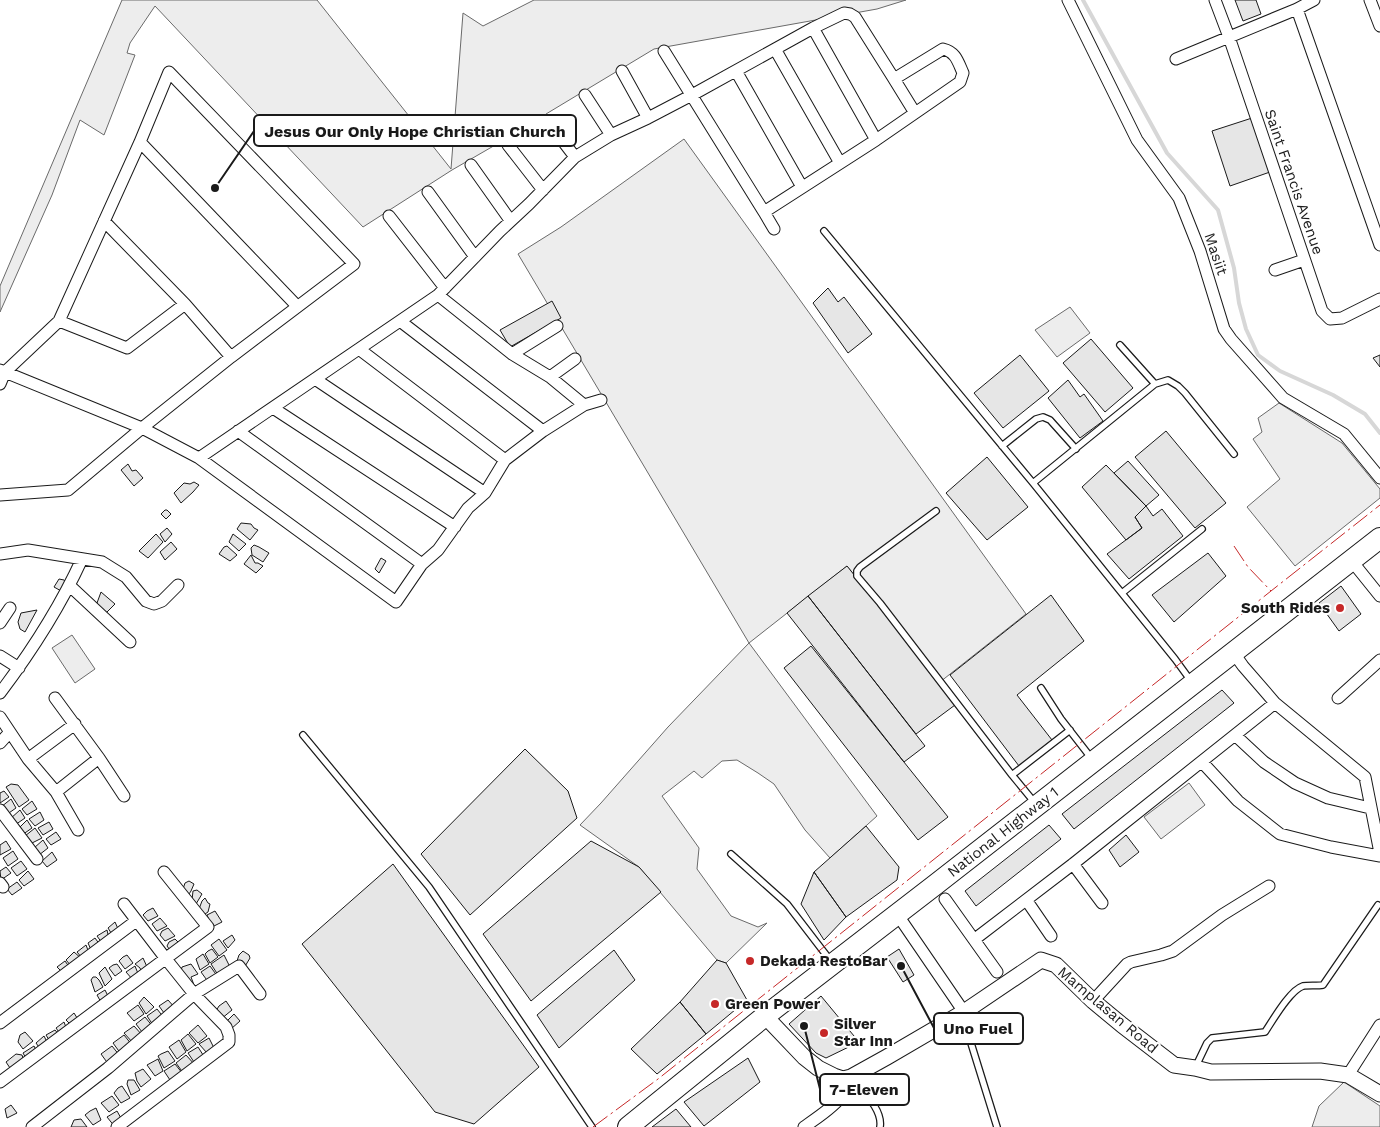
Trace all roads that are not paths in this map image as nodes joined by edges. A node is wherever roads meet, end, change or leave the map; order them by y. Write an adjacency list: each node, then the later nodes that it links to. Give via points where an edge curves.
1 (1068, 0): 68 (street, Masiit, via 1138,140 1179,198 1200,251 1224,329 1283,398 1344,434)
2 (1215, 0): 8 (street, Saint Francis Avenue)
3 (1314, 0): 5 (street)
4 (1370, 0): 6 (street)
5 (1298, 9): 8 (street); 36 (street)
6 (1380, 26)
7 (813, 28): 9 (street); 14 (street, via 844,13 855,17); 21 (street)
8 (1229, 37): 11 (street); 38 (street, Saint Francis Avenue)
9 (775, 49): 13 (street); 25 (street)
10 (664, 51): 16 (street)
11 (1176, 59)
12 (622, 71): 18 (street)
13 (736, 71): 16 (street); 27 (street)
14 (894, 79): 17 (street); 17 (street, via 943,49 955,55 963,73 960,82)
15 (585, 95): 20 (street)
16 (692, 95): 18 (street); 30 (street)
17 (915, 113): 21 (street)
18 (648, 118): 20 (street)
19 (549, 123): 24 (street)
20 (611, 135): 24 (street)
21 (876, 140): 25 (street)
22 (140, 142): 33 (street); 43 (street); 43 (street, via 169,72 354,264)
23 (508, 145): 28 (street)
24 (575, 157): 28 (street)
25 (840, 163): 27 (street)
26 (471, 165): 32 (street)
27 (802, 187): 30 (street)
28 (543, 190): 32 (street)
29 (428, 192): 37 (street)
30 (764, 212): 34 (street)
31 (389, 216): 40 (street)
32 (510, 220): 37 (street)
33 (104, 221): 42 (street); 44 (street)
34 (774, 228)
35 (824, 231): 63 (lane)
36 (1380, 245)
37 (475, 257): 40 (street)
38 (1304, 260): 39 (street); 41 (street, Saint Francis Avenue, via 1322,312 1330,319 1342,318)
39 (1275, 270)
40 (441, 292): 45 (street); 49 (street)
41 (1380, 299)
42 (185, 304): 44 (street, via 126,348); 50 (street)
43 (297, 306): 50 (street)
44 (59, 320): 52 (street)
45 (400, 322): 48 (street); 61 (street)
46 (557, 326): 49 (street)
47 (1120, 345): 56 (lane)
48 (359, 349): 54 (street); 67 (street)
49 (512, 354): 53 (street)
50 (231, 357): 60 (street)
51 (576, 359): 53 (street)
52 (2, 371): 55 (street); 60 (street)
53 (550, 378): 58 (street)
54 (315, 379): 59 (street); 70 (street)
55 (0, 384)
56 (1155, 384): 64 (lane); 65 (lane, via 1168,380 1178,386)
57 (600, 400): 58 (street)
58 (584, 405): 61 (street)
59 (273, 408): 62 (street); 73 (street)
60 (142, 428): 66 (street); 71 (street, via 68,490)
61 (543, 430): 67 (street)
62 (238, 431): 66 (street); 79 (street)
63 (1002, 446): 64 (lane, via 1043,417 1050,420); 69 (lane)
64 (1076, 449): 69 (lane)
65 (1234, 454)
66 (199, 458): 79 (street, via 396,602)
67 (505, 460): 70 (street)
68 (1380, 478)
69 (1033, 483): 82 (lane)
70 (485, 493): 73 (street, via 468,508)
71 (0, 495)
72 (936, 510): 108 (lane, via 860,567 857,576)
73 (455, 527): 79 (street, via 438,550)
74 (1202, 529): 82 (lane)
75 (1380, 538): 78 (highway, National Highway 1)
76 (0, 554): 77 (street, via 28,550)
77 (82, 559): 80 (street, via 102,562 126,577 146,601 154,604 162,601); 81 (street)
78 (1351, 560): 83 (street); 87 (highway, National Highway 1)
79 (422, 564)
80 (178, 585)
81 (70, 586): 86 (street); 90 (street)
82 (1122, 594): 91 (lane)
83 (1380, 596)
84 (10, 608): 85 (street)
85 (0, 623)
86 (130, 642)
87 (1233, 652): 91 (highway, National Highway 1); 96 (street)
88 (0, 656): 90 (street)
89 (1380, 660): 95 (street)
90 (19, 668): 93 (street)
91 (1193, 684): 106 (highway, National Highway 1)
92 (1040, 688): 99 (lane)
93 (0, 694)
94 (55, 698): 98 (street)
95 (1338, 698)
96 (1275, 703): 102 (street); 112 (street, via 1365,776)
97 (0, 716): 100 (street)
98 (75, 724): 104 (street); 105 (street)
99 (1070, 730): 106 (lane); 108 (lane)
100 (10, 732): 103 (street); 105 (street)
101 (303, 735): 147 (lane, via 429,887)
102 (1236, 736): 107 (street); 112 (street, via 1264,762 1296,783 1328,798)
103 (0, 743)
104 (99, 758): 109 (street); 110 (street)
105 (28, 759): 109 (street)
106 (1094, 761): 111 (highway, National Highway 1)
107 (1202, 762): 116 (street, via 1238,801 1280,834 1331,847); 118 (street)
108 (1012, 775): 111 (lane)
109 (56, 792): 114 (street)
110 (124, 796)
111 (1037, 805): 126 (highway, National Highway 1)
112 (1370, 808): 116 (street)
113 (0, 810): 117 (street)
114 (78, 830)
115 (730, 854): 131 (lane, via 787,904)
116 (1380, 854)
117 (37, 859)
118 (1073, 864): 122 (street); 124 (street)
119 (164, 872): 130 (street, via 208,927)
120 (1269, 886): 135 (street, via 1173,951 1127,964)
121 (945, 899): 129 (street)
122 (1027, 901): 128 (street); 129 (street)
123 (124, 904): 127 (street)
124 (1102, 904)
125 (1378, 904): 140 (lane, via 1323,985 1303,986 1291,995 1265,1032 1212,1038)
126 (897, 914): 131 (highway, National Highway 1); 136 (street)
127 (136, 921): 130 (street); 138 (street)
128 (1051, 936)
129 (975, 939): 132 (street)
130 (166, 960): 133 (street); 143 (street)
131 (833, 964): 137 (highway, National Highway 1)
132 (997, 972)
133 (194, 994): 134 (street, via 239,966); 145 (street, via 108,1068); 146 (street, via 226,1027 229,1042)
134 (260, 994)
135 (1094, 1001): 136 (street, Mamplasan Road, via 1056,965 1040,960); 140 (street, Mamplasan Road, via 1174,1065)
136 (964, 1012): 142 (street, Mamplasan Road); 151 (lane)
137 (765, 1016): 142 (street, via 818,1068); 148 (highway, National Highway 1)
138 (0, 1023)
139 (1380, 1025): 141 (street)
140 (1195, 1068): 141 (street, Mamplasan Road, via 1211,1072 1320,1071)
141 (1348, 1075): 144 (street, Mamplasan Road)
142 (847, 1078): 149 (street, via 841,1097); 150 (lane, via 879,1112)
143 (0, 1082)
144 (1380, 1094)
145 (32, 1127)
146 (117, 1127)
147 (592, 1127)
148 (628, 1127)
149 (804, 1127)
150 (880, 1127)
151 (997, 1127)

